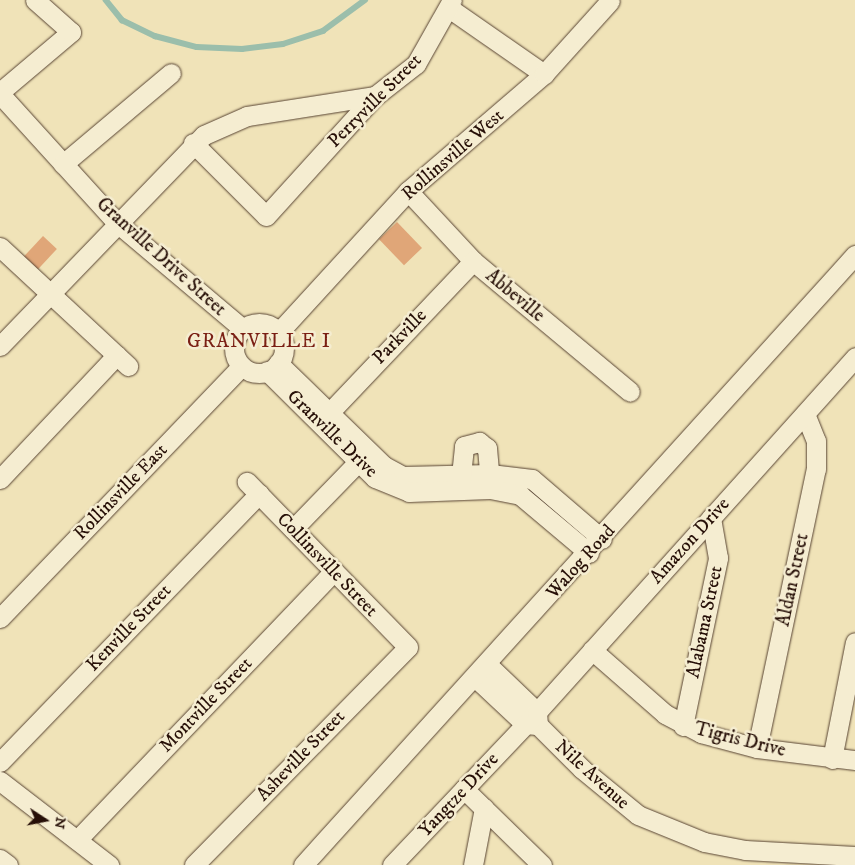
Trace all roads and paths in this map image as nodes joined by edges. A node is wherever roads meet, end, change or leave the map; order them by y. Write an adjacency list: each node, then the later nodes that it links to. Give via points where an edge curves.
1 (35, 0): 6 (street, via 71,32)
2 (451, 4): 5 (street); 7 (street, Perryville Street, via 416,64)
3 (600, 4): 5 (street, Rollinsville West)
4 (171, 73): 9 (street)
5 (544, 74): 10 (street, Rollinsville West)
6 (0, 93): 9 (street, Granville Drive Street)
7 (375, 96): 8 (street, via 233,120); 8 (street, Perryville Street, via 266,216)
8 (193, 143): 11 (street)
9 (63, 164): 11 (street, Granville Drive Street)
10 (408, 191): 14 (street, Abbeville); 17 (street, Rollinsville West)
11 (116, 222): 15 (street); 16 (street, Granville Drive Street)
12 (0, 247): 15 (street)
13 (855, 255): 32 (street, Walog Road)
14 (473, 261): 22 (street, Abbeville); 23 (street, Parkville)
15 (50, 294): 18 (street); 26 (street, via 122,361)
16 (242, 329): 17 (street, via 261,323); 20 (street, via 234,347)
17 (278, 333): 21 (street, via 283,345)
18 (0, 346)
19 (855, 357): 24 (street, Amazon Drive)
20 (242, 366): 21 (street, via 254,372); 35 (street, Rollinsville East)
21 (272, 367): 23 (street, Granville Drive); 25 (street, Granville Drive)
22 (630, 392)
23 (328, 414): 25 (street, Granville Drive)
24 (804, 414): 30 (street, Amazon Drive); 42 (street, Aldan Street, via 816,441 816,470)
25 (363, 458): 27 (street, Granville Drive, via 403,476); 31 (street)
26 (0, 479)
27 (460, 482): 28 (street, Granville Drive); 28 (street, via 464,446 479,442 487,448)
28 (490, 482): 32 (street, Granville Drive, via 532,479); 33 (street, Granville Drive, via 520,495)
29 (253, 488): 31 (street, Collinsville Street); 45 (street, Kenville Street)
30 (711, 518): 38 (street, Amazon Drive); 41 (street, Alabama Street, via 718,558)
31 (293, 529): 34 (street, Collinsville Street)
32 (602, 539): 33 (street, Walog Road)
33 (589, 553): 39 (street, Walog Road)
34 (334, 571): 37 (street, Collinsville Street); 49 (street, Montville Street)
35 (0, 618)
36 (855, 642): 43 (street)
37 (408, 647): 54 (street, Asheville Street)
38 (592, 650): 40 (street, Amazon Drive); 41 (street, Tigris Drive)
39 (482, 671): 40 (street, Nile Avenue); 55 (street, Walog Road)
40 (533, 720): 47 (street, Yangtze Drive); 50 (street, Nile Avenue, via 610,796 670,830 752,851)
41 (683, 726): 42 (street, Tigris Drive)
42 (758, 748): 43 (street, Tigris Drive)
43 (832, 759): 44 (street, Tigris Drive)
44 (855, 760)
45 (0, 762)
46 (0, 781): 49 (street)
47 (464, 789): 48 (street); 56 (street, Yangtze Drive)
48 (484, 808): 57 (street); 58 (street)
49 (77, 840): 53 (street)
50 (855, 856)
51 (0, 859): 52 (street)
52 (8, 865)
53 (110, 865)
54 (194, 865)
55 (303, 865)
56 (392, 865)
57 (473, 865)
58 (542, 865)

